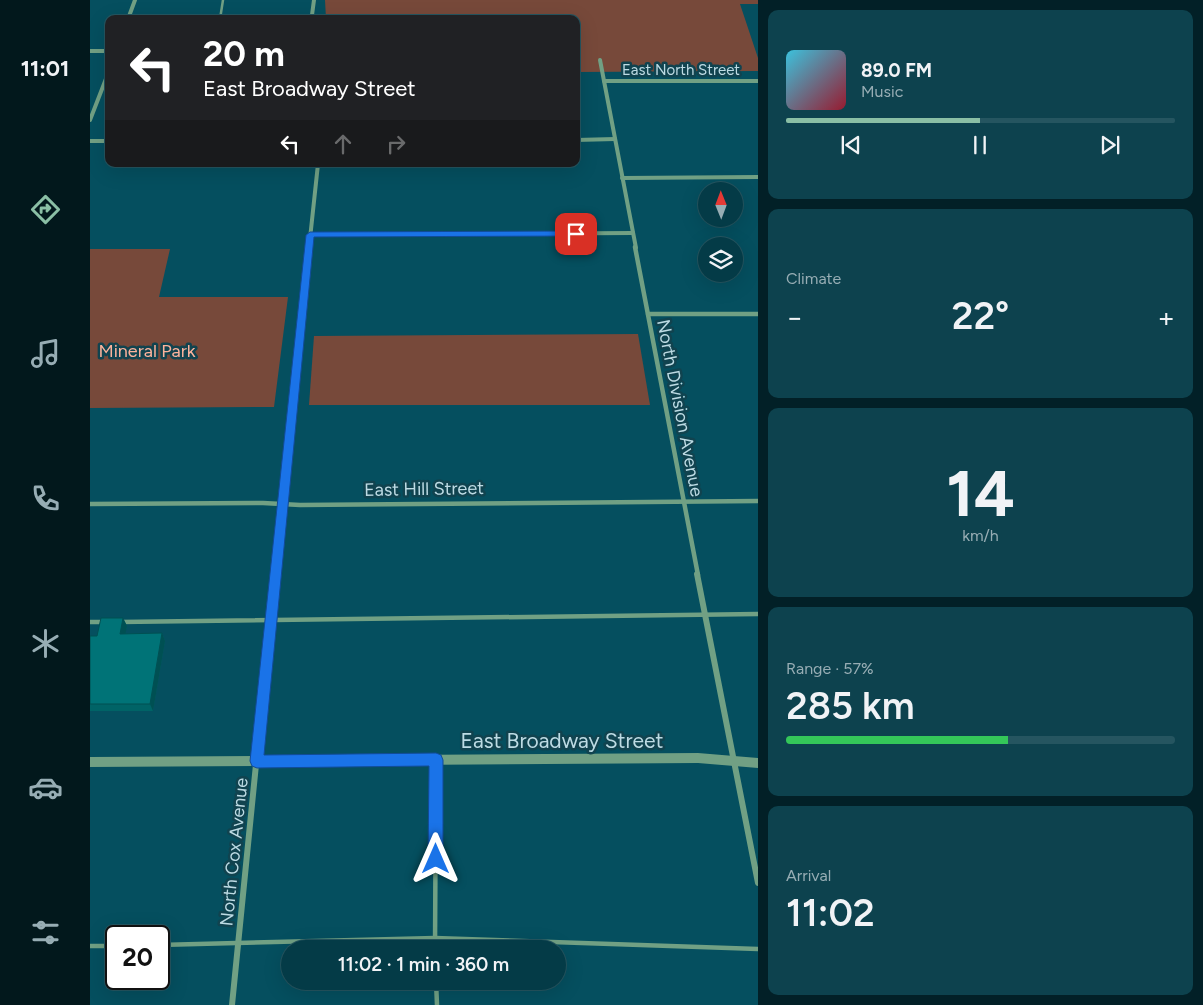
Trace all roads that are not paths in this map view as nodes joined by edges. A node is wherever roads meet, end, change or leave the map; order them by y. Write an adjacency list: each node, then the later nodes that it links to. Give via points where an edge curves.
1 (135, 0): 4 (street)
2 (223, 0): 5 (lane)
3 (314, 0): 6 (street)
4 (129, 15)
5 (221, 15)
6 (312, 15)
7 (90, 51): 8 (street)
8 (105, 51)
9 (600, 60): 12 (street, North Division Avenue)
10 (105, 81): 13 (street)
11 (758, 81): 12 (street, East North Street)
12 (604, 82): 15 (street, North Division Avenue)
13 (90, 120)
14 (580, 140): 15 (street)
15 (615, 140): 20 (street, North Division Avenue)
16 (90, 141): 17 (street)
17 (105, 141)
18 (318, 167): 22 (street, North Cox Avenue)
19 (758, 177): 20 (street)
20 (622, 178): 21 (street, North Division Avenue)
21 (633, 234): 22 (street); 23 (street, North Division Avenue)
22 (310, 235): 28 (street, North Cox Avenue)
23 (648, 314): 24 (street); 25 (street, North Division Avenue)
24 (758, 314)
25 (684, 500): 26 (street, East Hill Street); 28 (street, East Hill Street); 29 (street, North Division Avenue)
26 (758, 500)
27 (90, 504): 28 (street, East Hill Street)
28 (282, 504): 31 (street, North Cox Avenue)
29 (705, 614): 30 (lane); 31 (lane); 36 (street, North Division Avenue)
30 (758, 614)
31 (270, 619): 32 (lane); 34 (street, North Cox Avenue)
32 (90, 622)
33 (436, 760): 34 (street, East Broadway Street); 36 (street, East Broadway Street, via 698,758); 39 (lane)
34 (257, 761): 35 (street, East Broadway Street); 40 (street, North Cox Avenue)
35 (90, 762)
36 (733, 762): 37 (street, East Broadway Street); 38 (street, North Division Avenue)
37 (758, 763)
38 (758, 883)
39 (435, 938): 40 (lane); 44 (lane)
40 (238, 944): 41 (lane); 46 (street, North Cox Avenue)
41 (170, 945)
42 (90, 946): 43 (lane)
43 (105, 946)
44 (758, 949)
45 (436, 990): 47 (lane)
46 (232, 1005)
47 (437, 1005)

